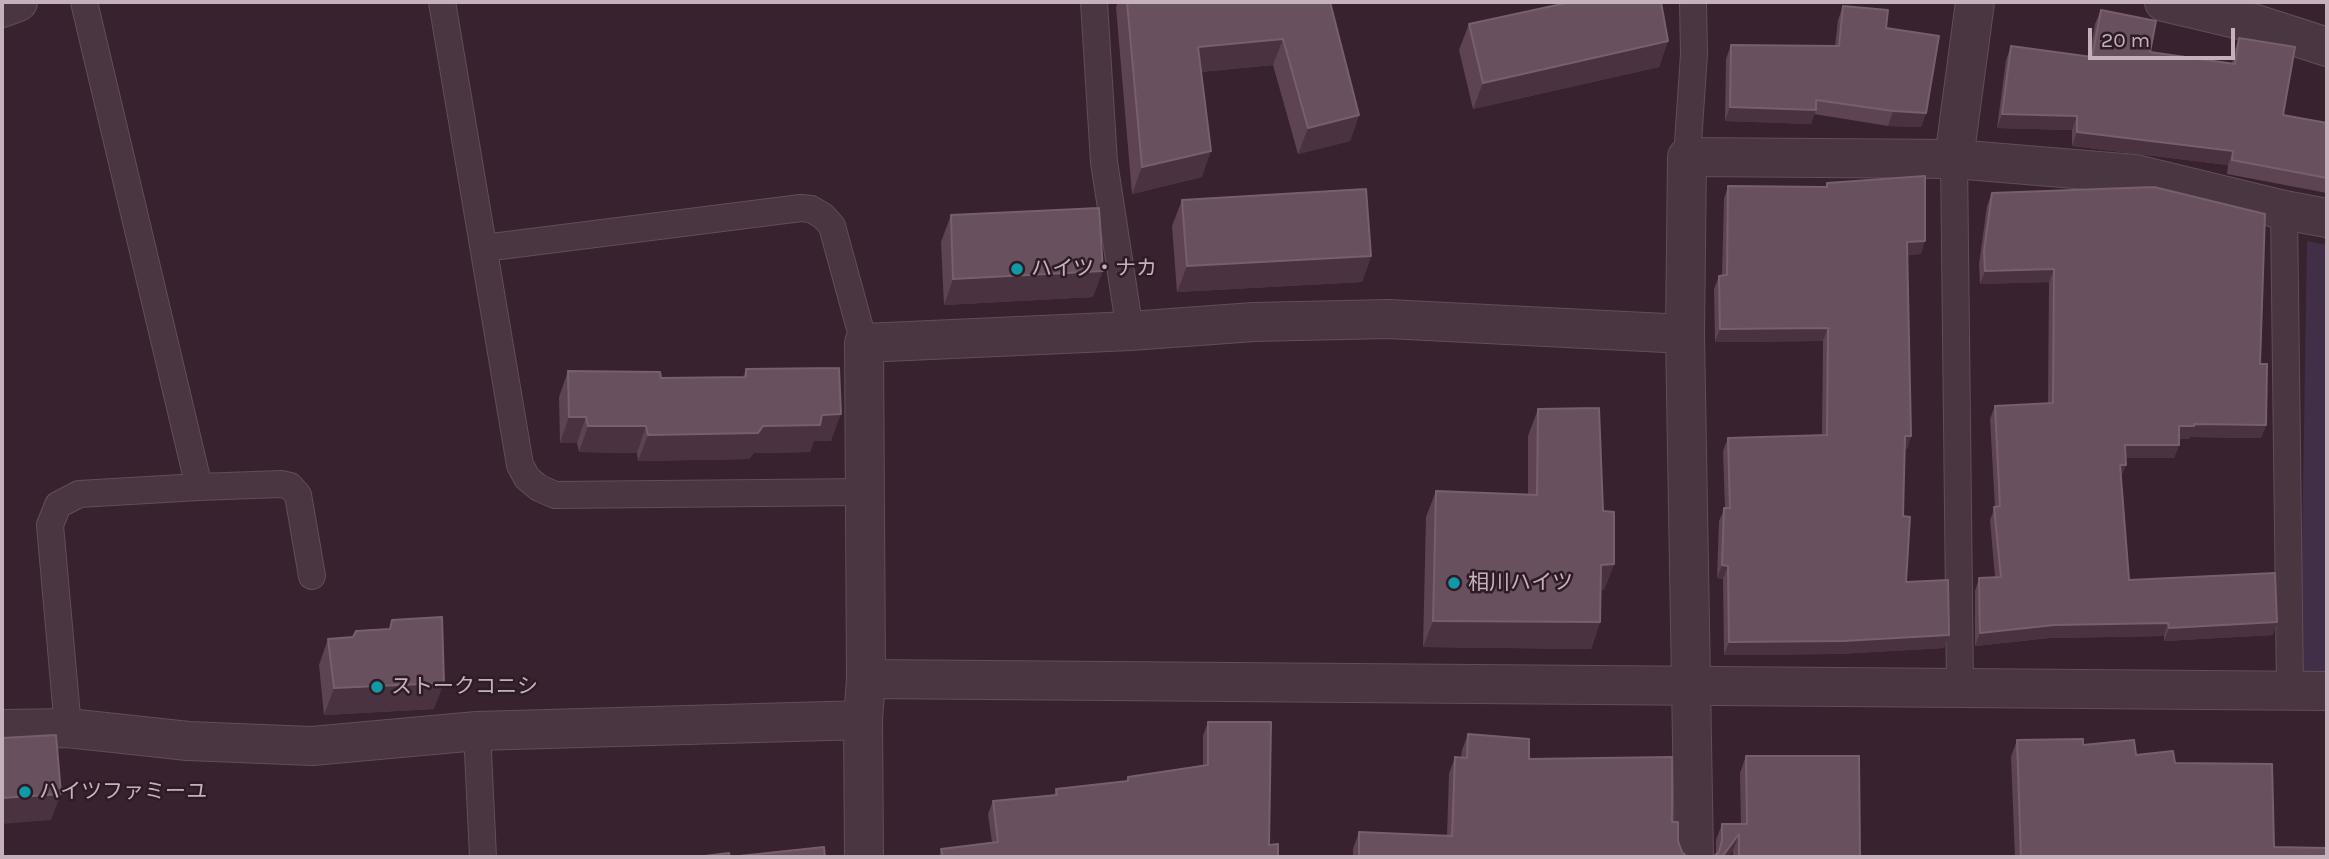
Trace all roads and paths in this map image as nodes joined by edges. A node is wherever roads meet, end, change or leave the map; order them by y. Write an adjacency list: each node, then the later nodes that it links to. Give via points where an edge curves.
1 (18, 2): 8 (street)
2 (84, 2): 18 (lane)
3 (442, 2): 14 (lane)
4 (1094, 2): 15 (lane, via 1104,162)
5 (1693, 2): 10 (lane)
6 (1975, 2): 11 (street)
7 (2164, 2): 9 (street)
8 (2, 8)
9 (2327, 47)
10 (1687, 157): 11 (street); 16 (street)
11 (1954, 159): 12 (street, via 2135,174); 23 (lane)
12 (2284, 210): 13 (street); 24 (lane)
13 (2327, 219)
14 (484, 248): 17 (lane, via 811,209 832,226); 19 (lane, via 520,465 539,488 555,495)
15 (1130, 331): 16 (street, via 1388,319); 17 (street)
16 (1685, 334): 22 (street)
17 (864, 343): 19 (street)
18 (199, 487): 20 (lane, via 290,486 298,495); 28 (lane, via 79,494 58,505 50,525)
19 (864, 492): 21 (street)
20 (313, 576)
21 (866, 679): 22 (street); 26 (street)
22 (1691, 684): 23 (street); 32 (street)
23 (1960, 687): 24 (street)
24 (2290, 690): 25 (street)
25 (2327, 691)
26 (863, 720): 29 (street); 31 (street)
27 (2, 729): 28 (street)
28 (68, 729): 29 (street, via 188,741 312,746)
29 (477, 731): 30 (lane)
30 (483, 857)
31 (864, 857)
32 (1694, 857)

